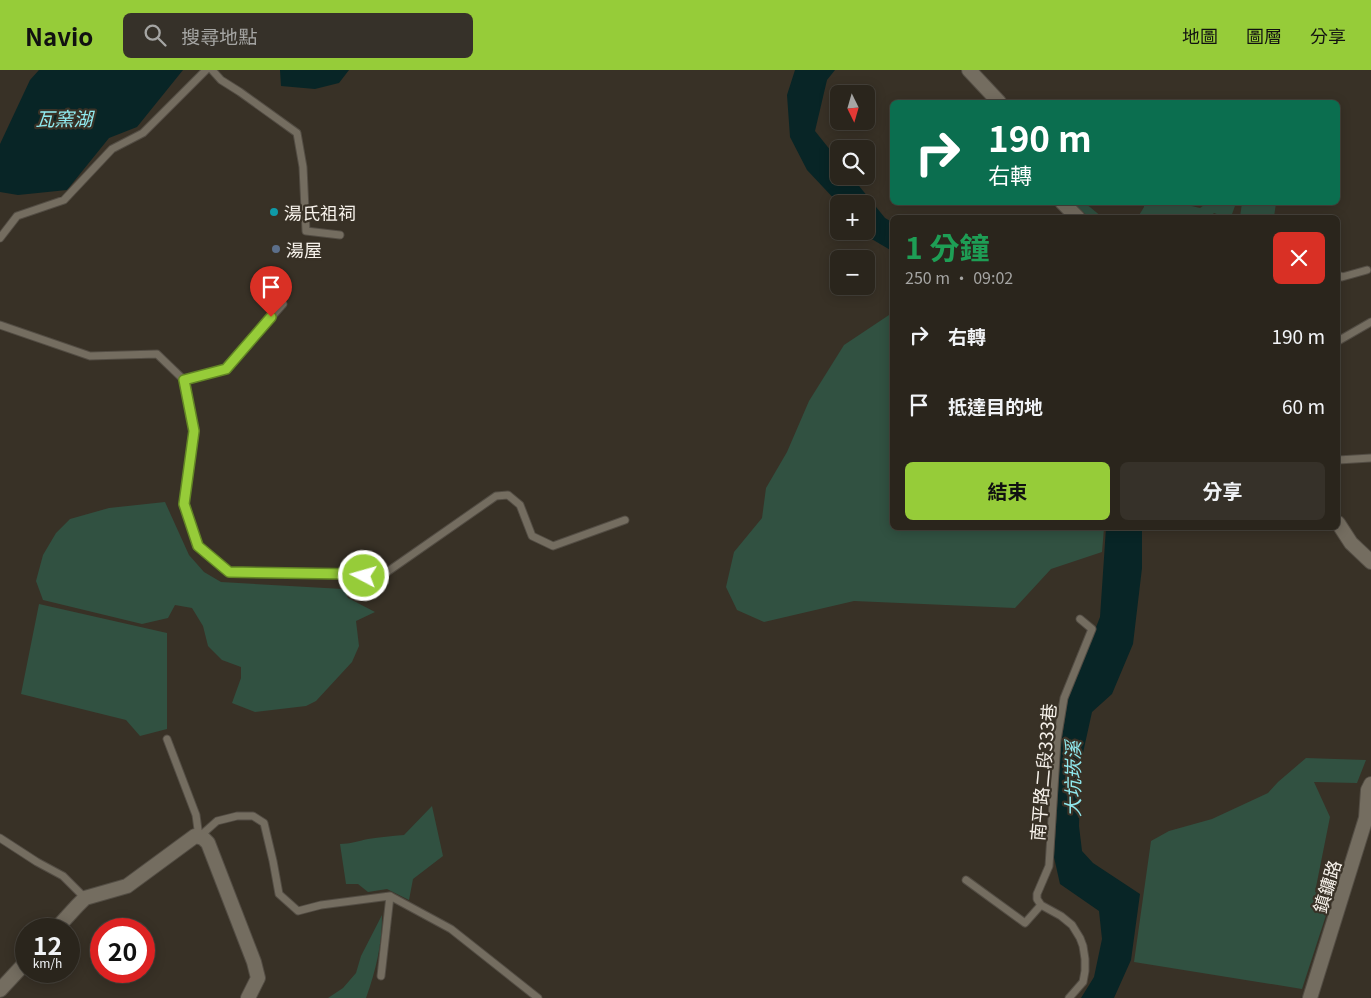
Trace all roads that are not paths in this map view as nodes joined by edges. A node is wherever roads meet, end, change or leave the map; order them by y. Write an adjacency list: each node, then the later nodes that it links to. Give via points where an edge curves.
1 (206, 70): 8 (lane, via 144,133 112,149 64,200 18,216)
2 (212, 70): 7 (lane, via 221,80 297,133 303,167 306,231)
3 (970, 70): 4 (street)
4 (997, 100)
5 (1065, 205): 6 (street)
6 (1075, 215)
7 (340, 235)
8 (0, 238)
9 (1367, 270): 10 (lane)
10 (1340, 276)
11 (283, 304): 15 (lane, via 226,369)
12 (1371, 322): 14 (lane)
13 (0, 326): 15 (lane, via 90,356 157,354)
14 (1340, 340)
15 (184, 380): 18 (lane, via 194,431 184,504 198,546 229,572 350,574 377,579 496,496 508,495 520,505 532,536 554,546)
16 (1371, 458): 17 (lane)
17 (1340, 460)
18 (625, 520)
19 (1340, 526): 20 (street, via 1351,543)
20 (1371, 562)
21 (1080, 619): 29 (lane, 南平路二段333巷, via 1092,629 1064,698 1049,866 1037,894)
22 (167, 739): 24 (lane, via 196,815)
23 (1371, 784): 37 (street, 鎮鏞路, via 1366,818)
24 (199, 837): 27 (lane, via 217,821 237,816 253,816 264,823 279,894 298,910); 28 (street, via 195,836 127,886); 34 (street, via 208,843 254,962 258,978)
25 (0, 838): 28 (lane, via 63,876)
26 (966, 880): 29 (lane, via 1025,923)
27 (390, 896): 32 (lane); 35 (lane, via 451,929)
28 (85, 898): 30 (street)
29 (1041, 906): 36 (lane, via 1072,925 1083,946 1083,982)
30 (66, 918)
31 (15, 974): 33 (street)
32 (381, 976)
33 (0, 990)
34 (248, 998)
35 (538, 998)
36 (1069, 998)
37 (1310, 998)

